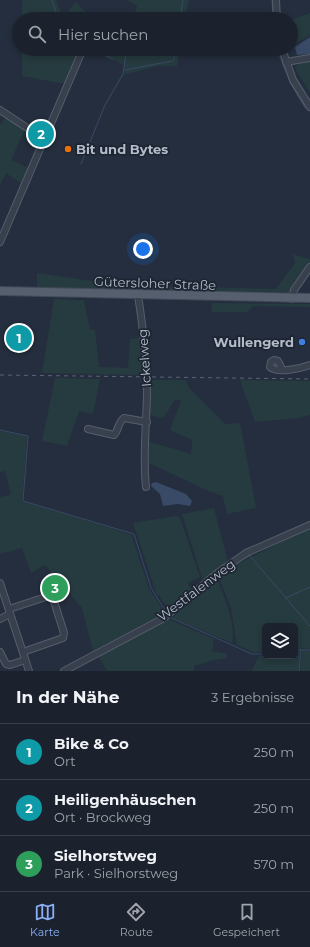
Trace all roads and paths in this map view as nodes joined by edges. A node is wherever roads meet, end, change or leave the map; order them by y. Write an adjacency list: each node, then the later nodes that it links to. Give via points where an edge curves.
1 (276, 0): 2 (street)
2 (277, 12)
3 (80, 56): 9 (street)
4 (284, 56): 6 (street)
5 (310, 58): 6 (street)
6 (286, 62): 7 (street, via 293,80)
7 (310, 107)
8 (0, 110): 9 (street)
9 (44, 140): 11 (street)
10 (0, 224): 11 (street)
11 (6, 227): 12 (street)
12 (0, 242)
13 (310, 267): 17 (street, via 294,290)
14 (0, 291): 15 (main road, Gütersloher Straße)
15 (138, 295): 17 (main road, Gütersloher Straße); 20 (street, Ickelweg, via 147,377)
16 (310, 298): 17 (main road, Gütersloher Straße)
17 (292, 299)
18 (310, 365): 19 (street, via 299,370)
19 (282, 369)
20 (146, 422): 21 (street, via 124,418 114,435); 22 (street, Ickelweg)
21 (88, 429)
22 (146, 488)
23 (310, 525): 31 (street, Westfalenweg, via 246,553 216,574 164,618)
24 (1, 587): 25 (street)
25 (9, 612): 26 (street); 28 (street); 28 (street, via 52,595 64,633 63,638)
26 (0, 619)
27 (0, 652): 29 (street, via 6,664)
28 (22, 652): 29 (street)
29 (25, 660): 30 (street)
30 (29, 671)
31 (64, 671)

